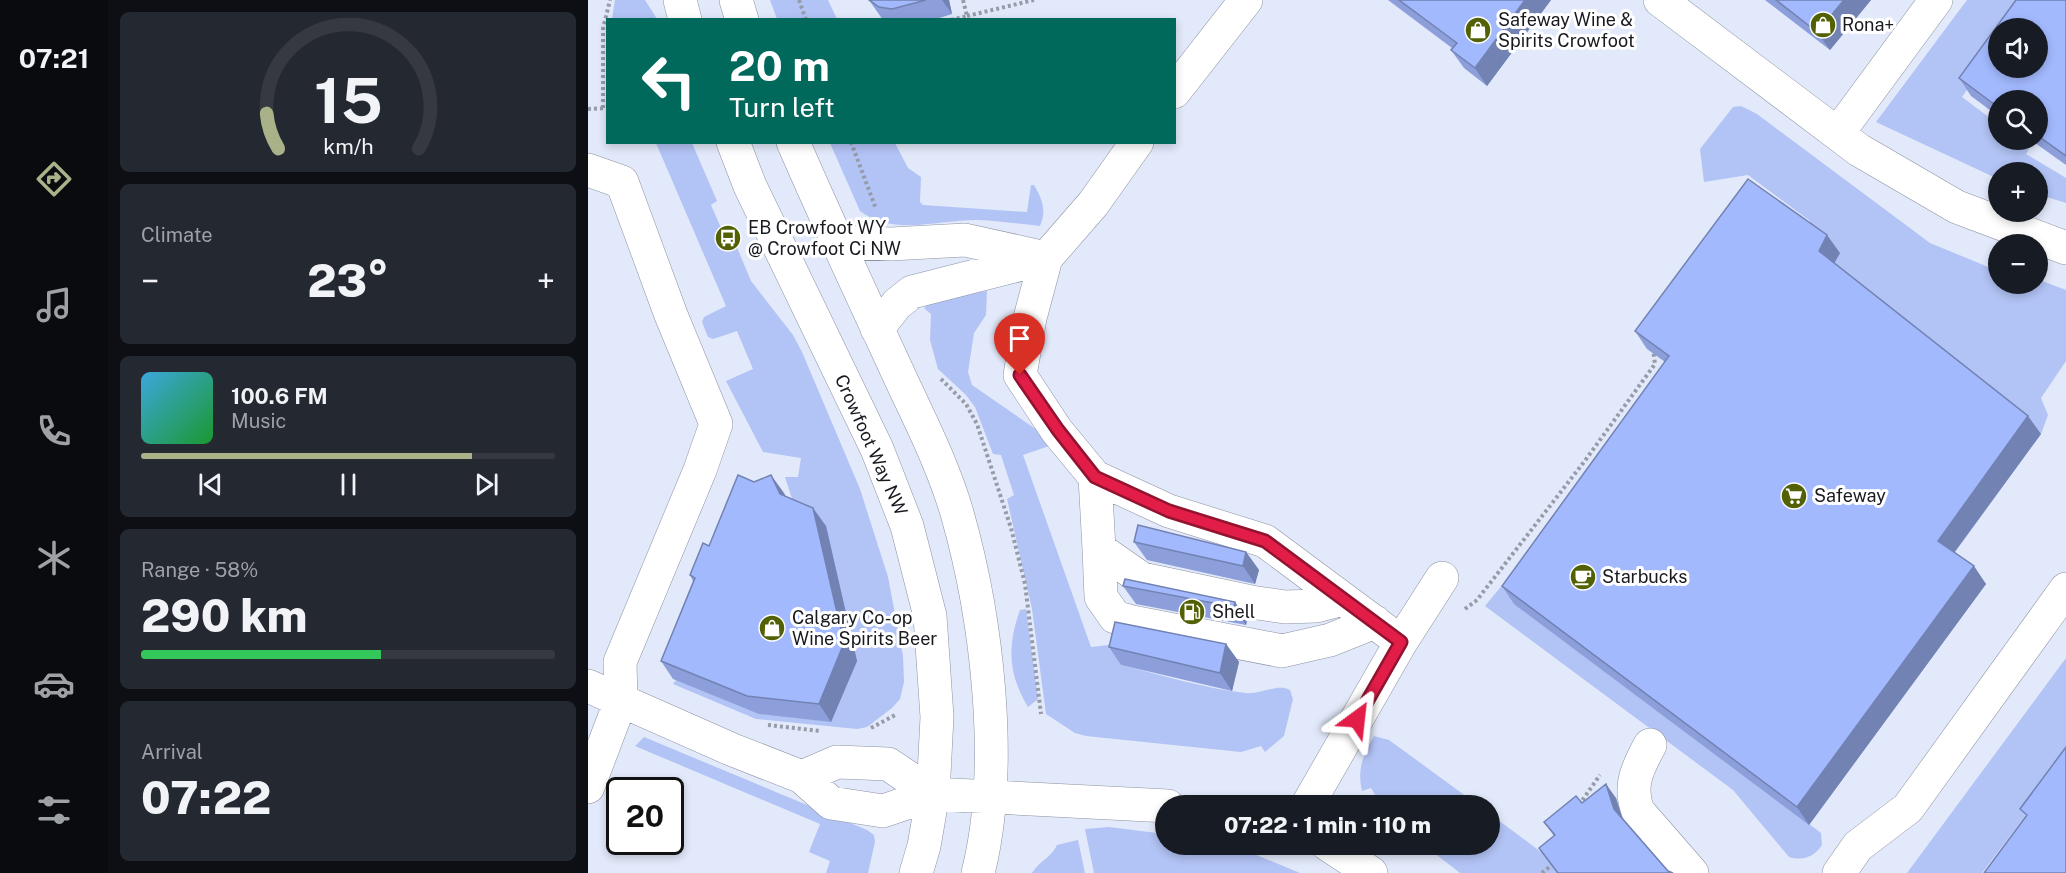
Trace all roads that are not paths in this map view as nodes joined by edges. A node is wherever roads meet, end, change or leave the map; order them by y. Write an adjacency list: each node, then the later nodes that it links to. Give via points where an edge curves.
1 (680, 0): 6 (street)
2 (736, 0): 7 (street)
3 (1246, 0): 8 (street)
4 (1660, 0): 9 (street)
5 (1936, 0): 9 (street)
6 (684, 18)
7 (741, 18)
8 (1176, 89)
9 (1838, 133): 15 (street, via 1858,150 1957,207)
10 (734, 144): 30 (street, Crowfoot Way NW, via 755,197 877,449 907,526 930,616 937,717)
11 (794, 144): 14 (street)
12 (1136, 144): 16 (street, via 1093,204)
13 (588, 170): 26 (street, via 622,182 716,424 620,662)
14 (838, 242): 16 (street, via 965,240); 17 (street)
15 (2066, 248)
16 (1046, 258): 17 (street, via 912,292); 18 (street, via 1020,375)
17 (877, 329): 32 (street, via 930,441 957,512 980,612 989,716)
18 (1095, 477): 19 (street); 22 (street, via 1169,511 1265,541)
19 (1099, 549): 22 (street, via 1142,579 1251,602 1295,607); 23 (street, via 1101,597 1115,617 1132,622 1282,651 1330,640)
20 (1442, 578): 24 (street)
21 (2066, 589): 39 (street, via 1908,808 1858,846)
22 (1344, 599): 23 (street)
23 (1375, 622): 24 (street)
24 (1401, 642): 31 (street)
25 (588, 686): 26 (street)
26 (621, 700): 28 (street); 29 (street)
27 (1650, 745): 38 (street, via 1637,768 1634,800 1638,811)
28 (802, 777): 30 (street, via 837,762 888,764); 30 (street, via 831,803 883,811)
29 (588, 787)
30 (933, 794): 32 (street); 35 (street, Crowfoot Way NW)
31 (1313, 795)
32 (989, 796): 33 (street); 36 (street)
33 (1155, 805)
34 (1344, 855): 37 (street)
35 (916, 873)
36 (978, 873)
37 (1371, 873)
38 (1692, 873)
39 (1839, 873)

